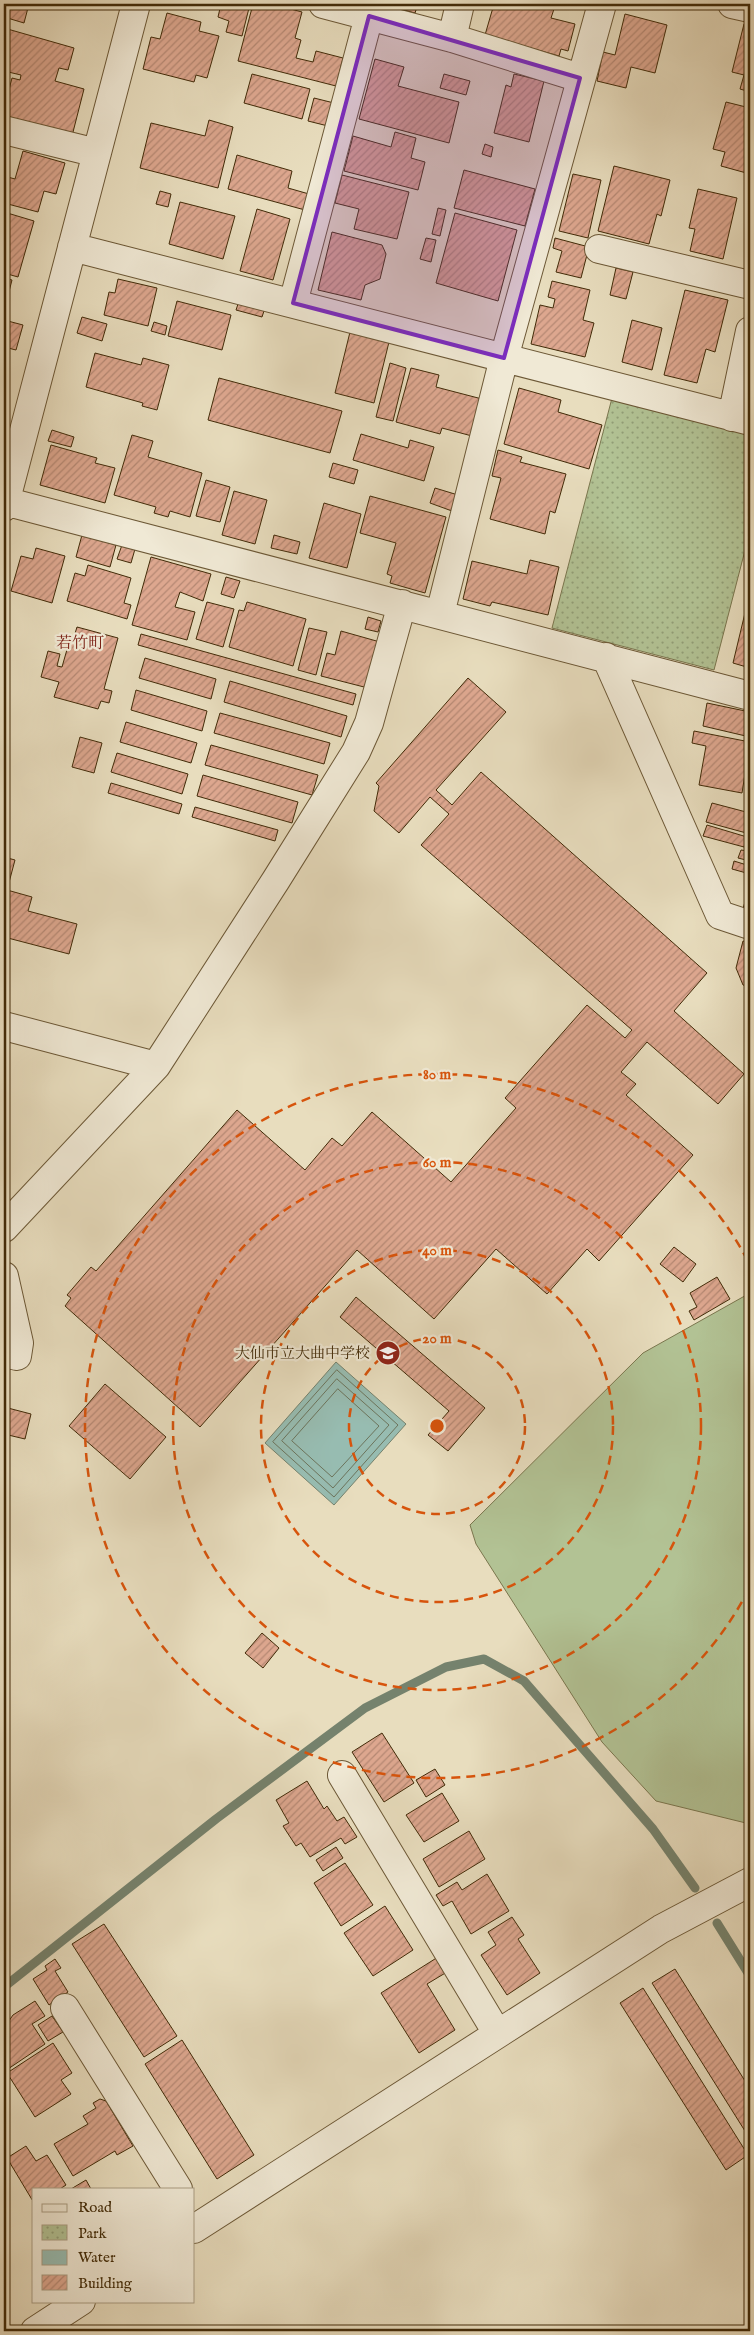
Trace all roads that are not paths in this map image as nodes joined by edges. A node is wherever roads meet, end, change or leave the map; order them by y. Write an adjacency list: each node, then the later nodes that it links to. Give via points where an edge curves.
1 (136, 4): 11 (street)
2 (323, 4): 7 (street)
3 (460, 4): 8 (street)
4 (602, 4): 9 (street)
5 (732, 4): 6 (street)
6 (750, 8)
7 (369, 16): 8 (street); 15 (street)
8 (452, 38): 9 (street)
9 (580, 78): 17 (street)
10 (4, 130): 11 (street)
11 (96, 153): 12 (street)
12 (72, 247): 15 (street); 19 (street)
13 (598, 249): 14 (street)
14 (750, 284)
15 (293, 303): 17 (street)
16 (750, 331): 18 (street)
17 (504, 358): 18 (street); 21 (street)
18 (741, 419)
19 (4, 503): 20 (street)
20 (402, 604): 21 (street); 26 (street, via 369,723 356,752)
21 (440, 614): 22 (street)
22 (606, 657): 23 (street); 24 (street, via 720,915)
23 (750, 696)
24 (750, 925)
25 (4, 1026): 26 (street)
26 (156, 1066): 27 (street)
27 (4, 1228)
28 (4, 1276): 29 (street, via 19,1343 17,1356)
29 (4, 1353)
30 (342, 1775): 33 (street)
31 (750, 1882): 33 (street, via 661,1928)
32 (65, 2008): 34 (street)
33 (497, 2033): 35 (street)
34 (177, 2188)
35 (196, 2223)
36 (80, 2302): 37 (street)
37 (35, 2331)

